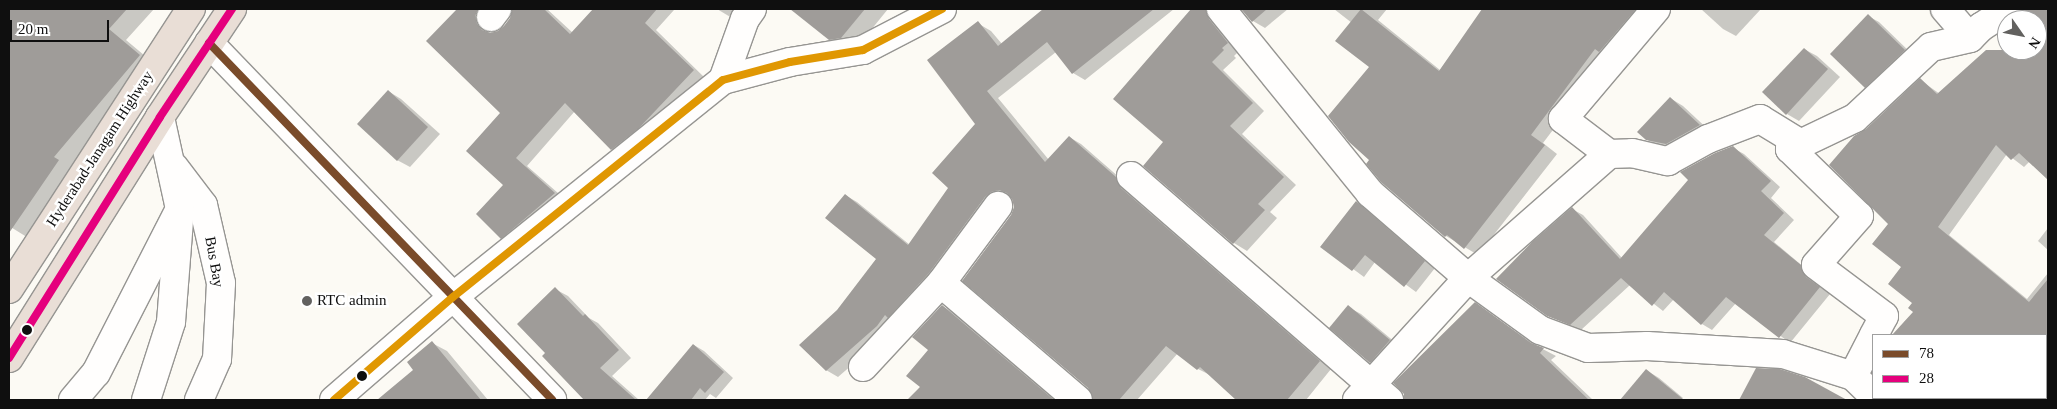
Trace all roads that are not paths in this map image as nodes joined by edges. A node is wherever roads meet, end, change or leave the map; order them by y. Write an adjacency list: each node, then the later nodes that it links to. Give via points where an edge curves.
1 (191, 9): 21 (highway, Hyderabad-Janagam Highway)
2 (232, 9): 10 (highway)
3 (752, 9): 11 (street, via 745,19)
4 (942, 9): 11 (street, via 863,50 790,62)
5 (1221, 9): 19 (street, via 1370,193)
6 (1656, 9): 14 (street, via 1563,119)
7 (1945, 9): 9 (street)
8 (2009, 9): 9 (street, via 1980,27)
9 (1970, 38): 13 (street, via 1931,47 1855,118)
10 (210, 43): 12 (highway); 22 (street)
11 (723, 80): 22 (street)
12 (160, 117): 15 (street, Bus Bay); 25 (highway)
13 (1790, 149): 14 (street, via 1796,141 1760,119 1708,139 1668,161 1632,153); 23 (street, via 1859,216 1816,265 1884,316)
14 (1610, 154): 19 (street)
15 (170, 161): 18 (street, Bus Bay); 33 (street, Bus Bay, via 203,205 221,283 217,359)
16 (1132, 176): 29 (street)
17 (998, 206): 20 (street)
18 (180, 209): 31 (street, via 96,373); 32 (street, Bus Bay, via 171,322)
19 (1468, 278): 27 (street, via 1540,330 1588,348 1647,346 1783,354); 29 (street)
20 (941, 283): 26 (street); 35 (street)
21 (9, 289)
22 (453, 297): 30 (street); 34 (street)
23 (1875, 334)
24 (1872, 340): 27 (street)
25 (9, 358)
26 (863, 367)
27 (1853, 376): 28 (street)
28 (1872, 394)
29 (1372, 395)
30 (543, 398)
31 (73, 400)
32 (146, 400)
33 (199, 400)
34 (334, 400)
35 (1078, 400)

